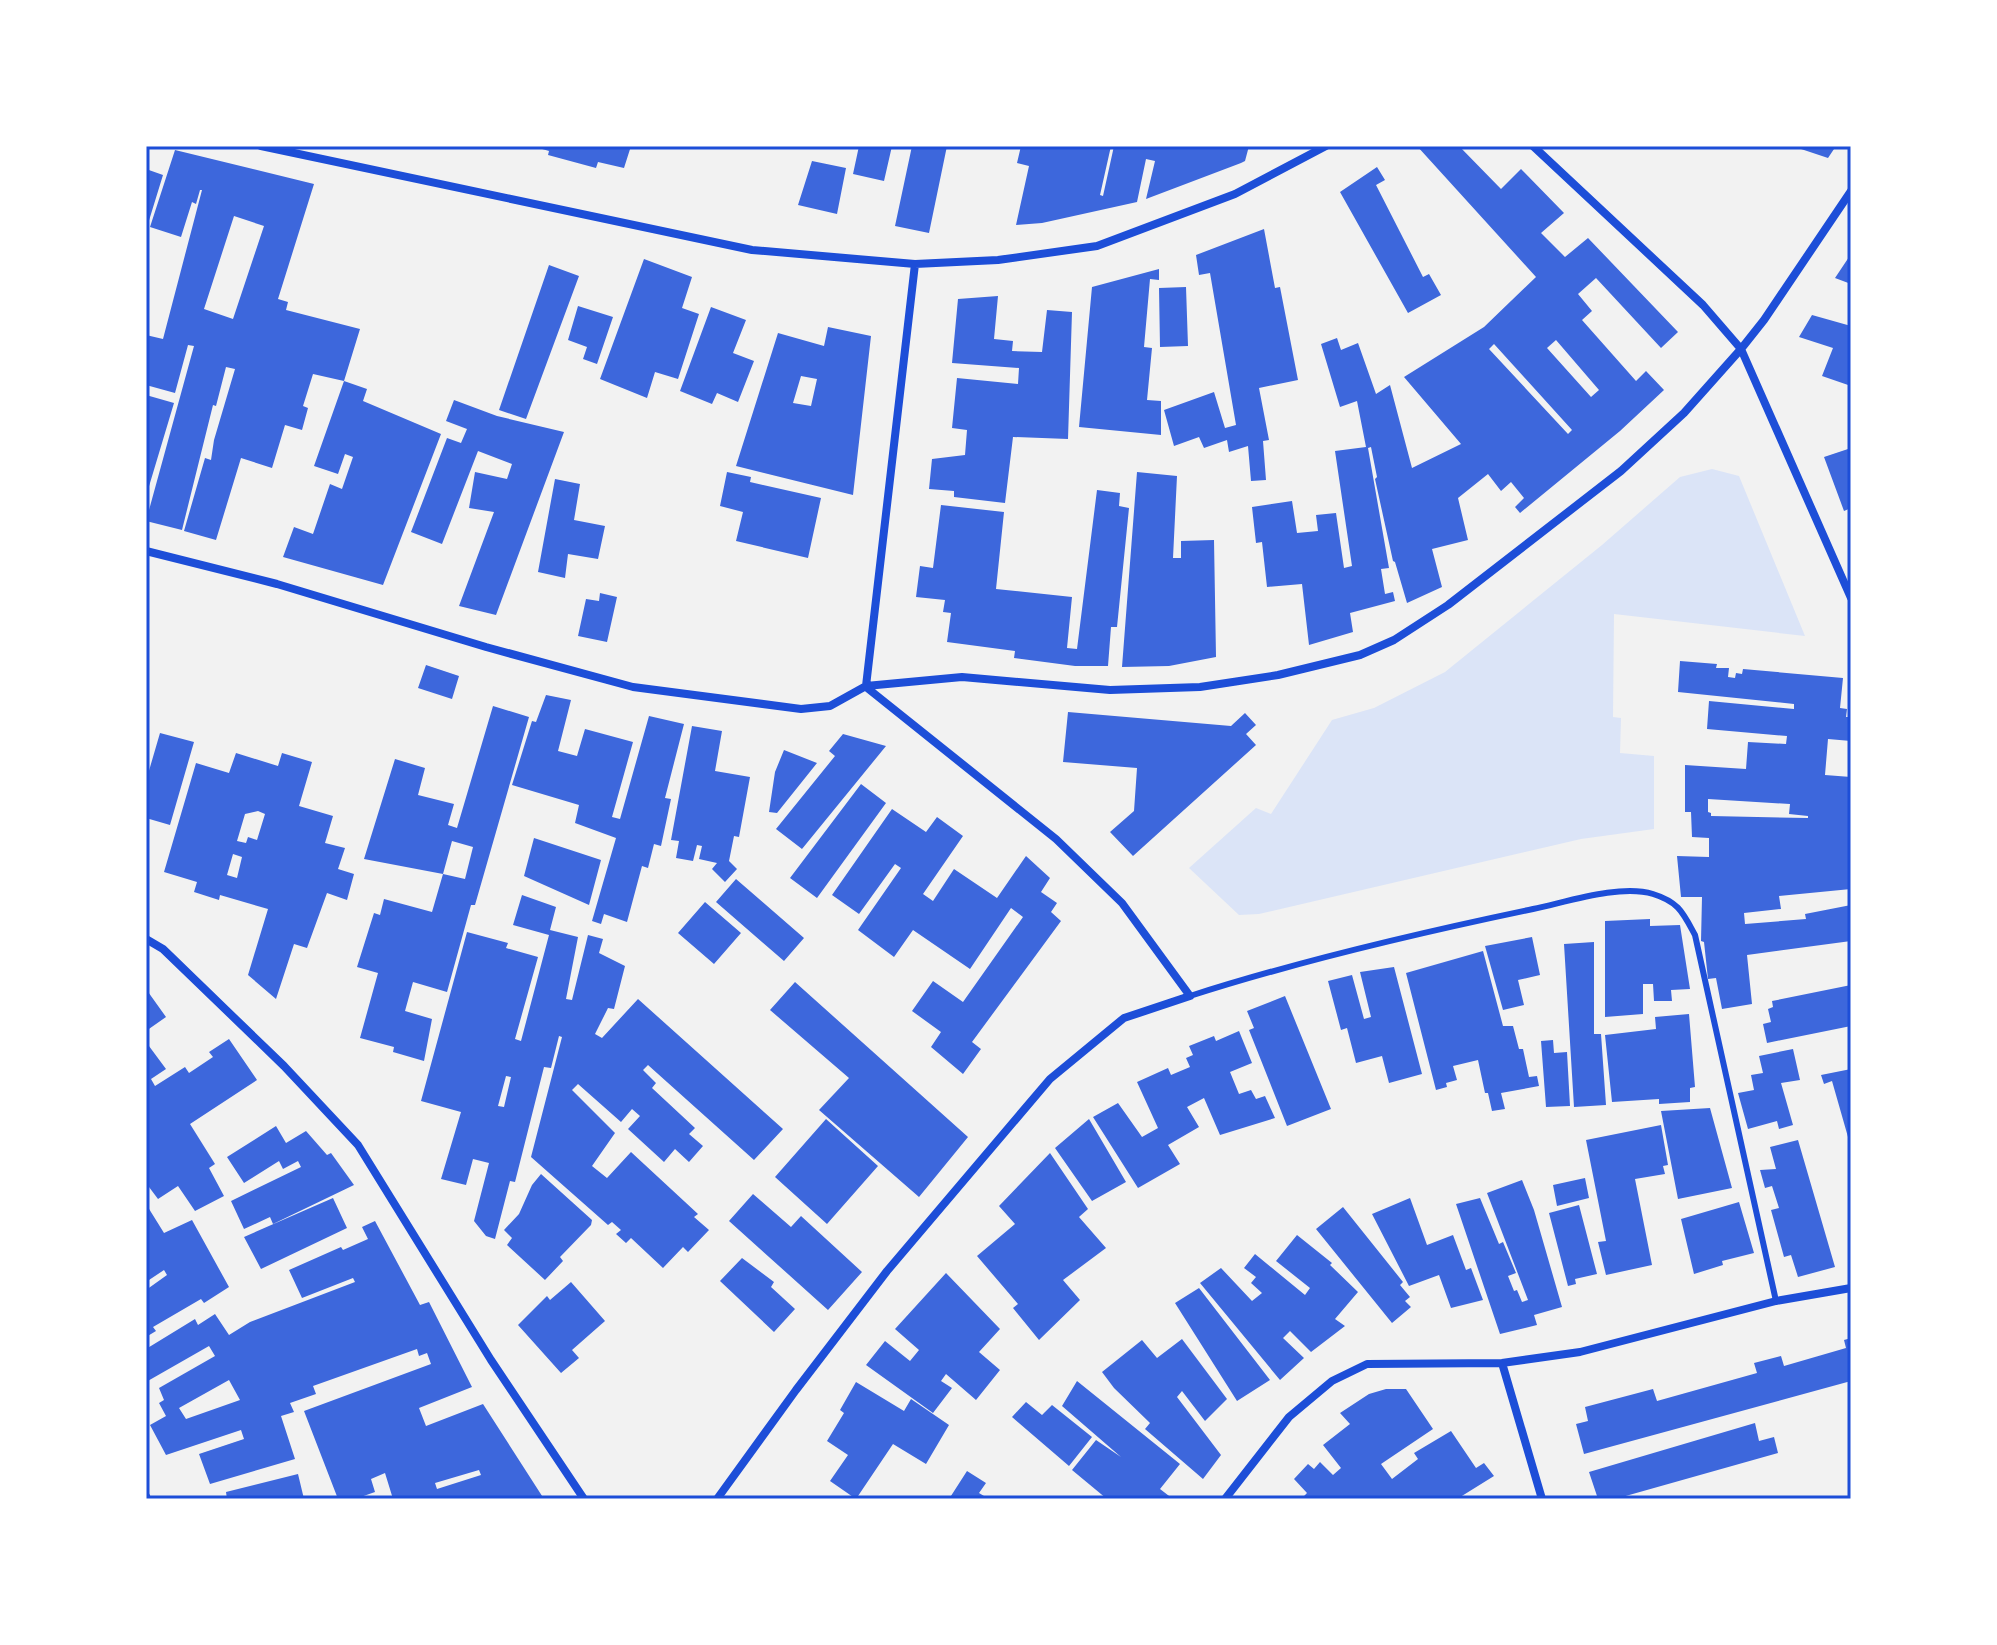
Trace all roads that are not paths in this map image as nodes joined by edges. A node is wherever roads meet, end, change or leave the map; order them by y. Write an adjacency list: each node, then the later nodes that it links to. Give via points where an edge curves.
1 (261, 146): 5 (street, via 752,250)
2 (1326, 146): 5 (street, via 1235,194 1097,246 998,260)
3 (1533, 146): 6 (street, via 1703,305)
4 (1851, 191): 6 (street)
5 (915, 264): 9 (street)
6 (1741, 349): 8 (street); 9 (street, via 1684,413 1621,471 1448,605 1360,655 1200,687 1110,690 962,677)
7 (146, 551): 9 (street, via 633,687 801,709 830,706)
8 (1851, 598)
9 (866, 686): 11 (street, via 1056,839 1122,903)
10 (146, 939): 15 (street, via 163,949 284,1066 358,1145)
11 (1190, 996): 13 (lane, via 1428,931 1618,892 1652,894 1681,908 1695,935); 16 (street, via 1124,1018 1050,1079 887,1271)
12 (1851, 1288): 13 (street)
13 (1776, 1301): 14 (street, via 1580,1352)
14 (1502, 1363): 17 (street, via 1367,1364 1332,1381 1289,1417); 18 (street)
15 (584, 1499)
16 (717, 1499)
17 (1225, 1499)
18 (1542, 1499)

